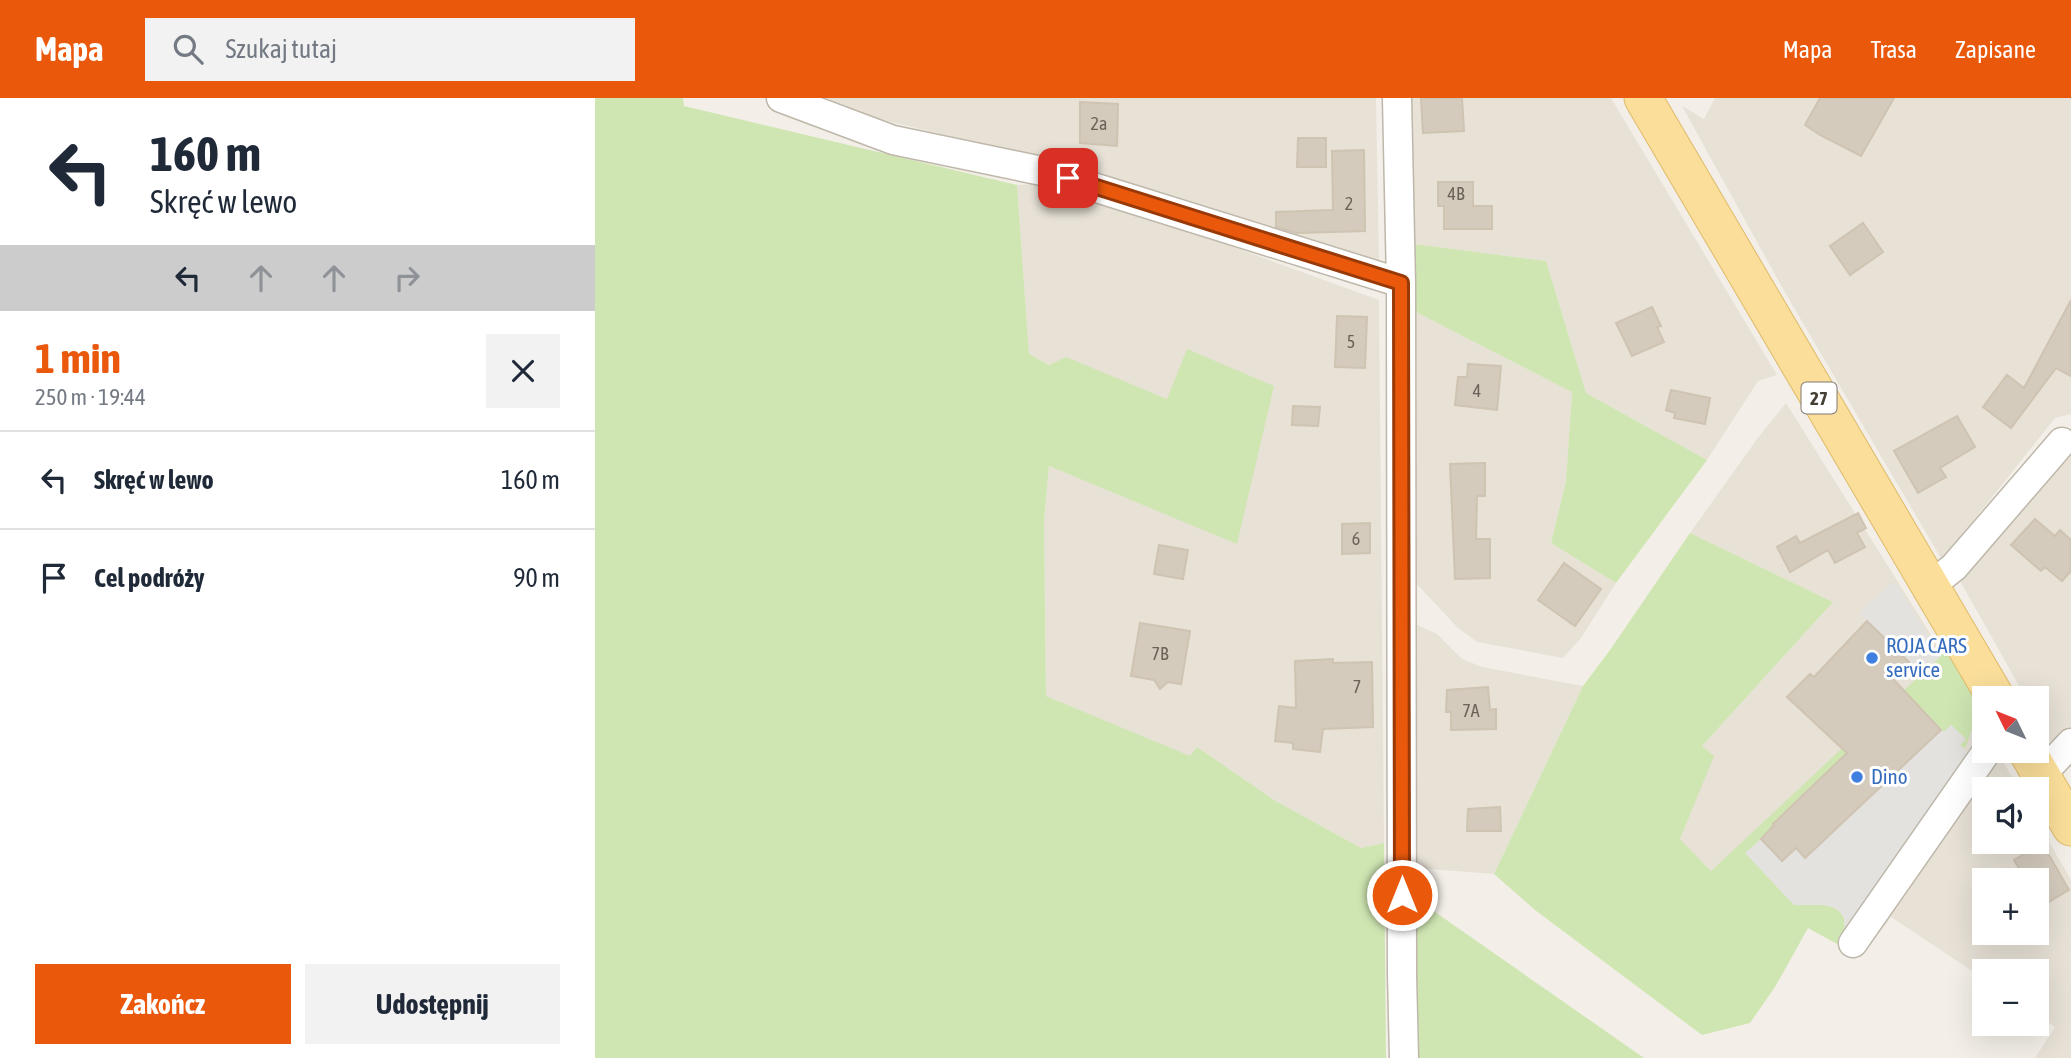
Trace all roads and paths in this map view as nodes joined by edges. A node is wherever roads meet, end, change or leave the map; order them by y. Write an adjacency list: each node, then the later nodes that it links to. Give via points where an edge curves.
1 (781, 98): 4 (street, via 893,140 1042,171)
2 (1397, 98): 4 (street)
3 (1643, 98): 6 (main road, 27)
4 (1401, 283): 14 (street)
5 (2062, 442): 6 (street, via 1954,567)
6 (1930, 586): 7 (main road, 27)
7 (1989, 686)
8 (2071, 743): 9 (street)
9 (2049, 755)
10 (1979, 763): 13 (street)
11 (2034, 763): 12 (main road)
12 (2071, 827)
13 (1853, 943)
14 (1404, 1058)

